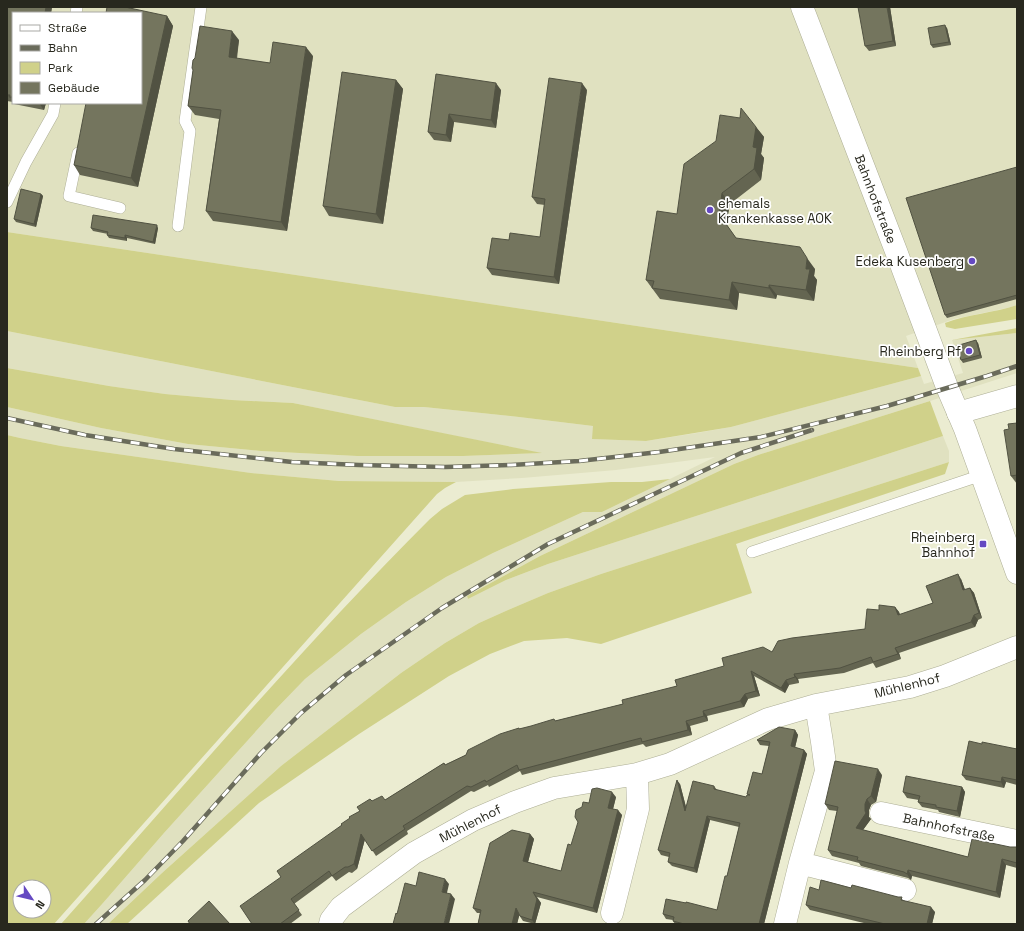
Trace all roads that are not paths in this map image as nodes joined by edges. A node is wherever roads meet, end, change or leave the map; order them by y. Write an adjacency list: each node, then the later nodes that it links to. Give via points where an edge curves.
1 (202, 7): 7 (lane, via 185,121 190,131)
2 (802, 7): 9 (street, Bahnhofstraße)
3 (55, 104): 5 (lane, via 53,114)
4 (80, 142): 6 (lane, via 69,196)
5 (7, 202)
6 (120, 208)
7 (178, 226)
8 (1017, 396): 9 (street)
9 (958, 413): 10 (street, Bahnhofstraße)
10 (982, 475): 11 (lane); 12 (street, Bahnhofstraße)
11 (752, 552)
12 (1017, 573)
13 (1017, 647): 14 (street, Mühlenhof, via 910,687)
14 (816, 705): 15 (street, Mühlenhof, via 768,719 670,764); 18 (street, via 826,771)
15 (637, 774): 20 (street, via 638,809); 21 (street, Mühlenhof, via 554,788 473,820 414,853 341,907)
16 (882, 813): 17 (street, Bahnhofstraße)
17 (1017, 841)
18 (800, 863): 19 (street); 22 (street)
19 (905, 890)
20 (612, 913)
21 (330, 924)
22 (785, 924)

